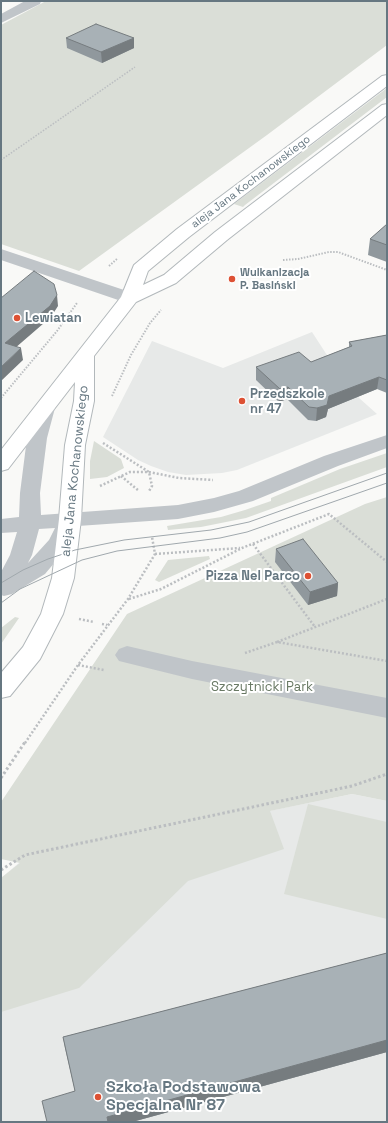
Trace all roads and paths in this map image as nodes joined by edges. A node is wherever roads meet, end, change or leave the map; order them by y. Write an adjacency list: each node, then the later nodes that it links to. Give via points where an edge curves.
1 (35, 1): 2 (street)
2 (1, 19)
3 (135, 67): 6 (path)
4 (387, 79): 11 (main road, aleja Jana Kochanowskiego, via 156,255 140,269)
5 (387, 108): 11 (main road, aleja Jana Kochanowskiego, via 221,236 170,279)
6 (1, 160)
7 (1, 254): 10 (street)
8 (283, 260): 9 (path, via 338,252)
9 (387, 270)
10 (81, 281): 11 (street); 13 (path, via 72,290 78,302 58,331)
11 (130, 298): 12 (main road, aleja Jana Kochanowskiego)
12 (85, 355): 14 (main road, aleja Jana Kochanowskiego); 24 (main road, aleja Jana Kochanowskiego, via 84,401 75,445)
13 (1, 398)
14 (44, 408): 17 (main road, aleja Jana Kochanowskiego); 25 (street, via 32,471)
15 (387, 441): 24 (street, via 246,496 214,505 178,512)
16 (102, 442): 18 (path)
17 (1, 464)
18 (149, 472): 19 (path, via 130,472); 20 (path, via 172,477); 23 (path, via 152,486)
19 (121, 476): 21 (path); 22 (path)
20 (220, 480)
21 (96, 488)
22 (141, 492)
23 (146, 496)
24 (70, 519): 25 (street); 32 (street, via 58,544 37,568); 42 (main road, aleja Jana Kochanowskiego, via 63,578 56,603 32,653)
25 (30, 523): 26 (street); 32 (street, via 21,555)
26 (1, 526)
27 (151, 533): 30 (path)
28 (253, 544): 29 (path); 31 (path, via 329,514); 39 (path)
29 (242, 548): 30 (path); 33 (path, via 161,590)
30 (155, 554): 33 (path)
31 (387, 562)
32 (3, 589)
33 (128, 599): 38 (path)
34 (387, 599): 39 (path)
35 (76, 619): 36 (path)
36 (94, 622)
37 (102, 624): 38 (path)
38 (107, 625): 45 (path)
39 (315, 627): 41 (path, via 277,642)
40 (126, 655): 43 (street)
41 (387, 661)
42 (1, 689)
43 (387, 708)
44 (387, 774): 46 (path, via 352,786 25,855)
45 (1, 778)
46 (1, 870)

